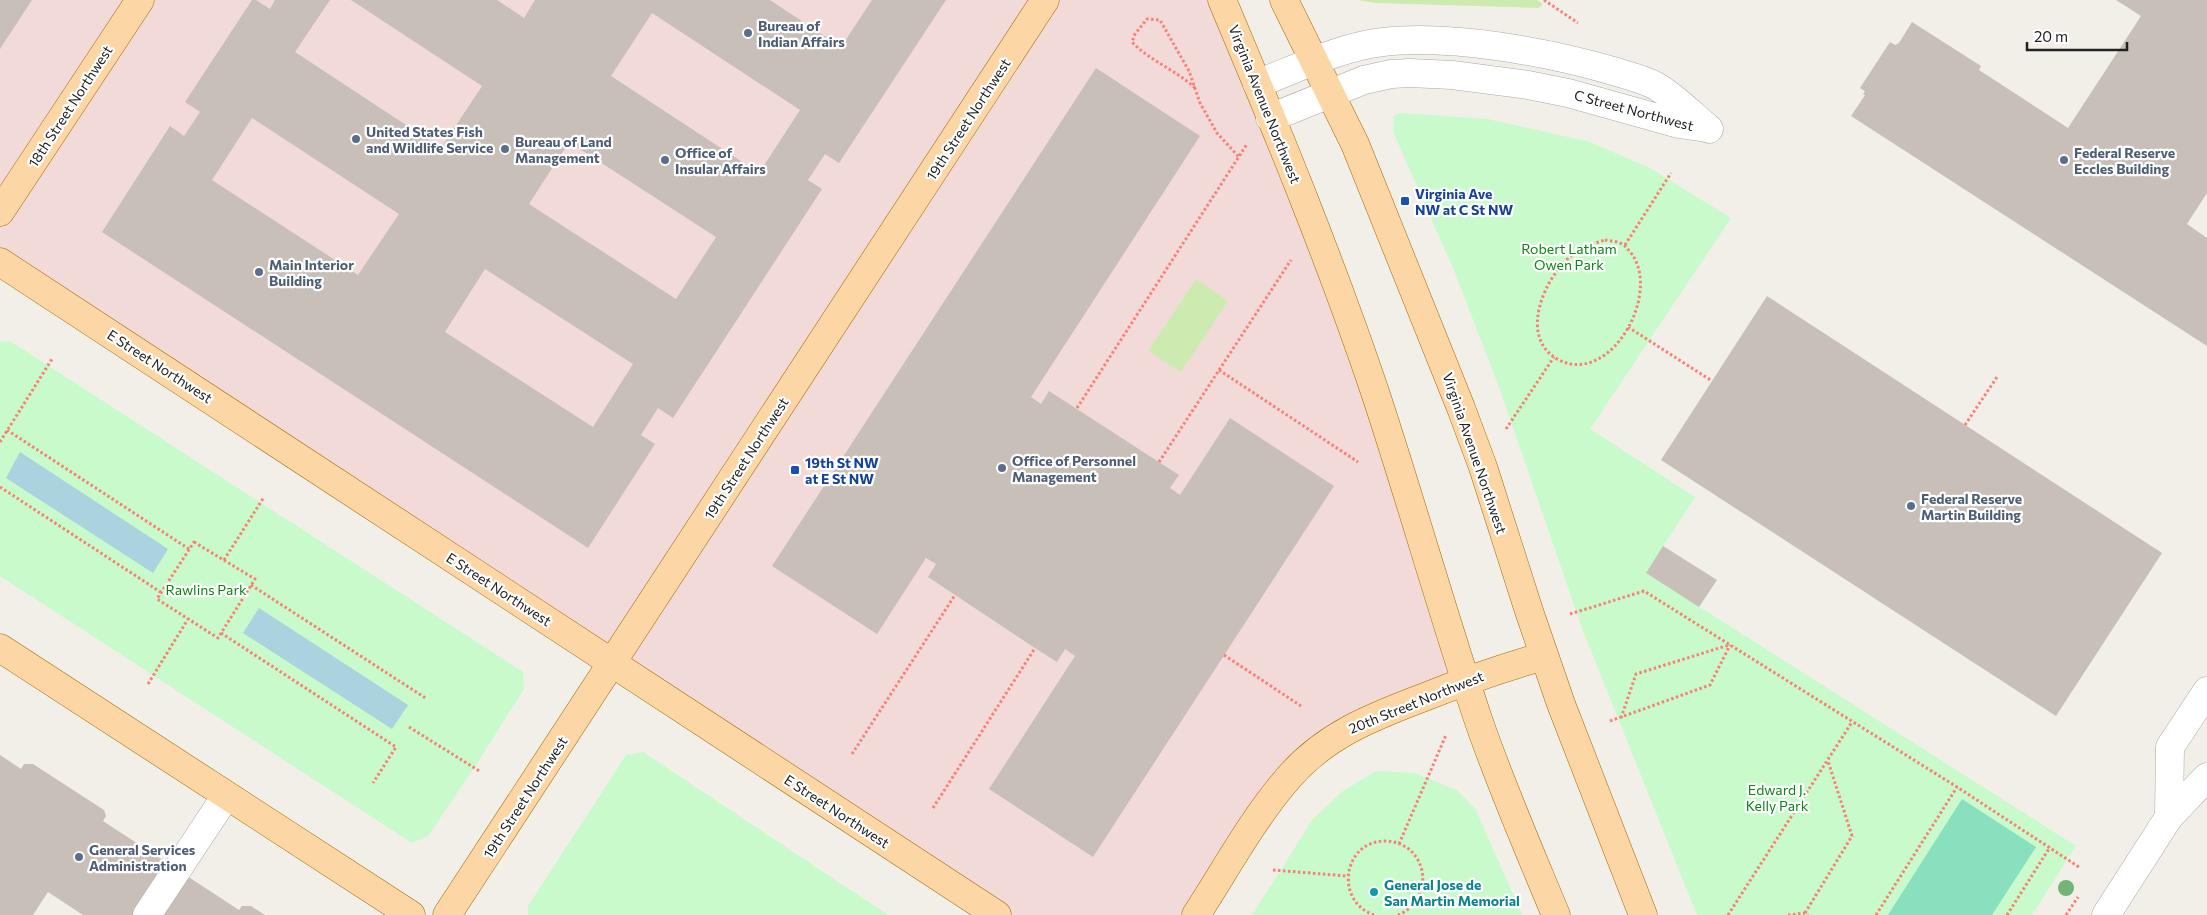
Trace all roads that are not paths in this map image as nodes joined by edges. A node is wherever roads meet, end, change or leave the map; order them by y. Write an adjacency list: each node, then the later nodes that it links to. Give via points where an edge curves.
1 (140, 0): 9 (main road, 18th Street Northwest)
2 (1045, 0): 13 (main road, 19th Street Northwest)
3 (1222, 0): 6 (main road, Virginia Avenue Northwest)
4 (1284, 0): 5 (main road, Virginia Avenue Northwest)
5 (1314, 62): 6 (street, C Street Northwest); 7 (main road, Virginia Avenue Northwest); 7 (street, C Street Northwest, via 1353,48 1384,42 1444,41 1517,50 1587,63 1655,85 1709,129 1568,93 1452,75 1391,74)
6 (1258, 84): 8 (main road, Virginia Avenue Northwest)
7 (1330, 92): 8 (street, C Street Northwest); 12 (main road, Virginia Avenue Northwest, via 1461,408)
8 (1270, 118): 14 (main road, Virginia Avenue Northwest, via 1352,325)
9 (0, 212)
10 (0, 262): 13 (main road, E Street Northwest)
11 (0, 649): 17 (main road)
12 (1544, 656): 14 (main road, 20th Street Northwest); 26 (main road, Virginia Avenue Northwest)
13 (612, 662): 22 (main road, 19th Street Northwest); 23 (main road, E Street Northwest)
14 (1466, 681): 24 (main road, 20th Street Northwest, via 1356,724 1310,757 1272,798); 25 (main road, Virginia Avenue Northwest, via 1498,774)
15 (2207, 691): 18 (street, via 2170,747)
16 (2207, 777): 18 (street)
17 (226, 796): 20 (street); 21 (main road)
18 (2169, 817): 19 (street)
19 (2108, 914)
20 (147, 915)
21 (412, 915)
22 (447, 915)
23 (997, 915)
24 (1196, 915)
25 (1556, 915)
26 (1643, 915)

